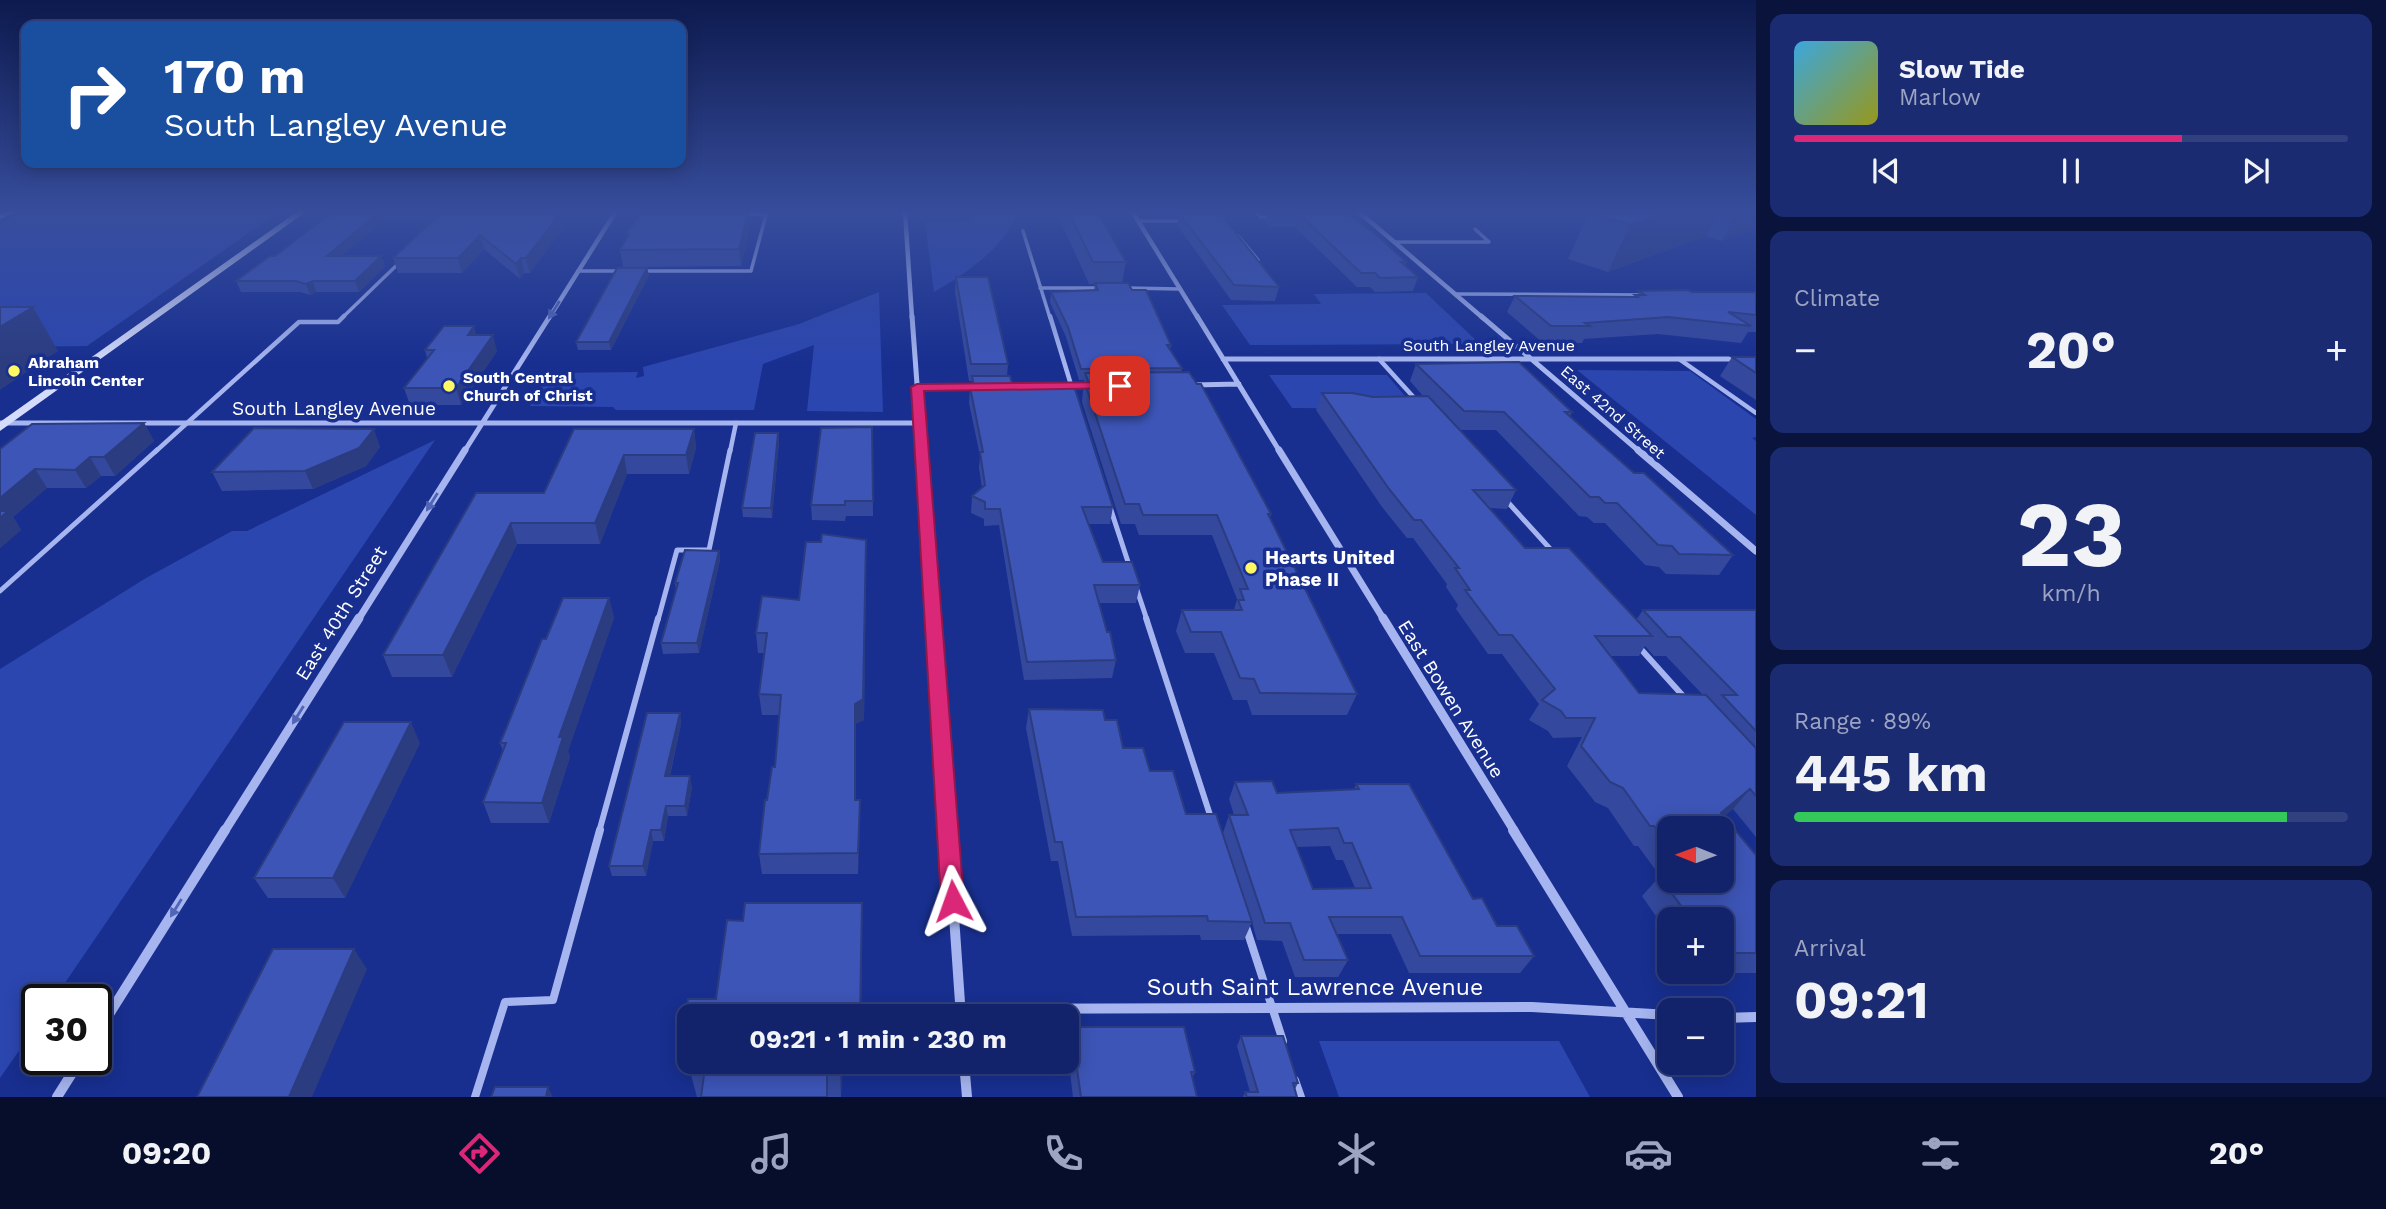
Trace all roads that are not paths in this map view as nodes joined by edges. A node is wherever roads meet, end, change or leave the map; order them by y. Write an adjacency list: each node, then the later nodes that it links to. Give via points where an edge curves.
1 (231, 262): 33 (street)
2 (401, 262): 29 (lane, via 338,322 299,322)
3 (584, 262): 9 (street, East 40th Street)
4 (753, 262): 9 (lane, via 751,271)
5 (908, 262): 25 (street)
6 (1032, 262): 10 (lane)
7 (1163, 262): 13 (street, East Bowen Avenue)
8 (1418, 262): 14 (street, East 42nd Street)
9 (578, 271): 30 (street, East 40th Street, one-way to 30)
10 (1040, 288): 11 (lane); 23 (lane)
11 (1107, 288)
12 (1121, 288): 13 (lane)
13 (1180, 289): 16 (street, East Bowen Avenue)
14 (1456, 294): 15 (lane); 18 (street, East 42nd Street)
15 (1645, 295)
16 (1223, 359): 17 (street, South Langley Avenue); 21 (street, East Bowen Avenue)
17 (1379, 359): 18 (street, South Langley Avenue); 27 (lane)
18 (1531, 359): 19 (street, South Langley Avenue); 36 (street, East 42nd Street)
19 (1679, 359): 20 (street, South Langley Avenue); 28 (lane)
20 (1756, 359)
21 (1239, 384): 22 (street); 47 (street, East Bowen Avenue)
22 (1181, 385)
23 (1071, 386): 24 (street); 25 (street); 26 (lane)
24 (1098, 386)
25 (917, 387): 32 (street)
26 (1075, 397)
27 (1420, 404)
28 (1756, 413)
29 (186, 423): 30 (street, South Langley Avenue); 33 (street, South Langley Avenue); 38 (lane)
30 (482, 423): 31 (street, South Langley Avenue); 45 (street, East 40th Street, one-way to 45)
31 (736, 423): 32 (street, South Langley Avenue); 56 (lane, via 709,550 677,550 554,1000 505,1002)
32 (920, 423): 43 (street)
33 (2, 425)
34 (1504, 498): 37 (lane)
35 (1109, 503): 41 (lane)
36 (1756, 551)
37 (1560, 560)
38 (0, 591)
39 (1635, 643): 40 (lane)
40 (1691, 705)
41 (1212, 822)
42 (1242, 915): 44 (lane)
43 (960, 1004)
44 (1272, 1009): 46 (street, South Saint Lawrence Avenue); 47 (street, South Saint Lawrence Avenue, via 1532,1007); 51 (lane)
45 (112, 1010)
46 (1079, 1011)
47 (1626, 1013): 48 (street, South Saint Lawrence Avenue); 59 (street, East Bowen Avenue)
48 (1657, 1014)
49 (1756, 1017): 50 (street)
50 (1734, 1018)
51 (1285, 1049)
52 (1293, 1073): 58 (lane)
53 (965, 1074): 57 (street)
54 (71, 1075): 55 (street)
55 (57, 1097)
56 (475, 1097)
57 (967, 1097)
58 (1301, 1097)
59 (1678, 1097)

